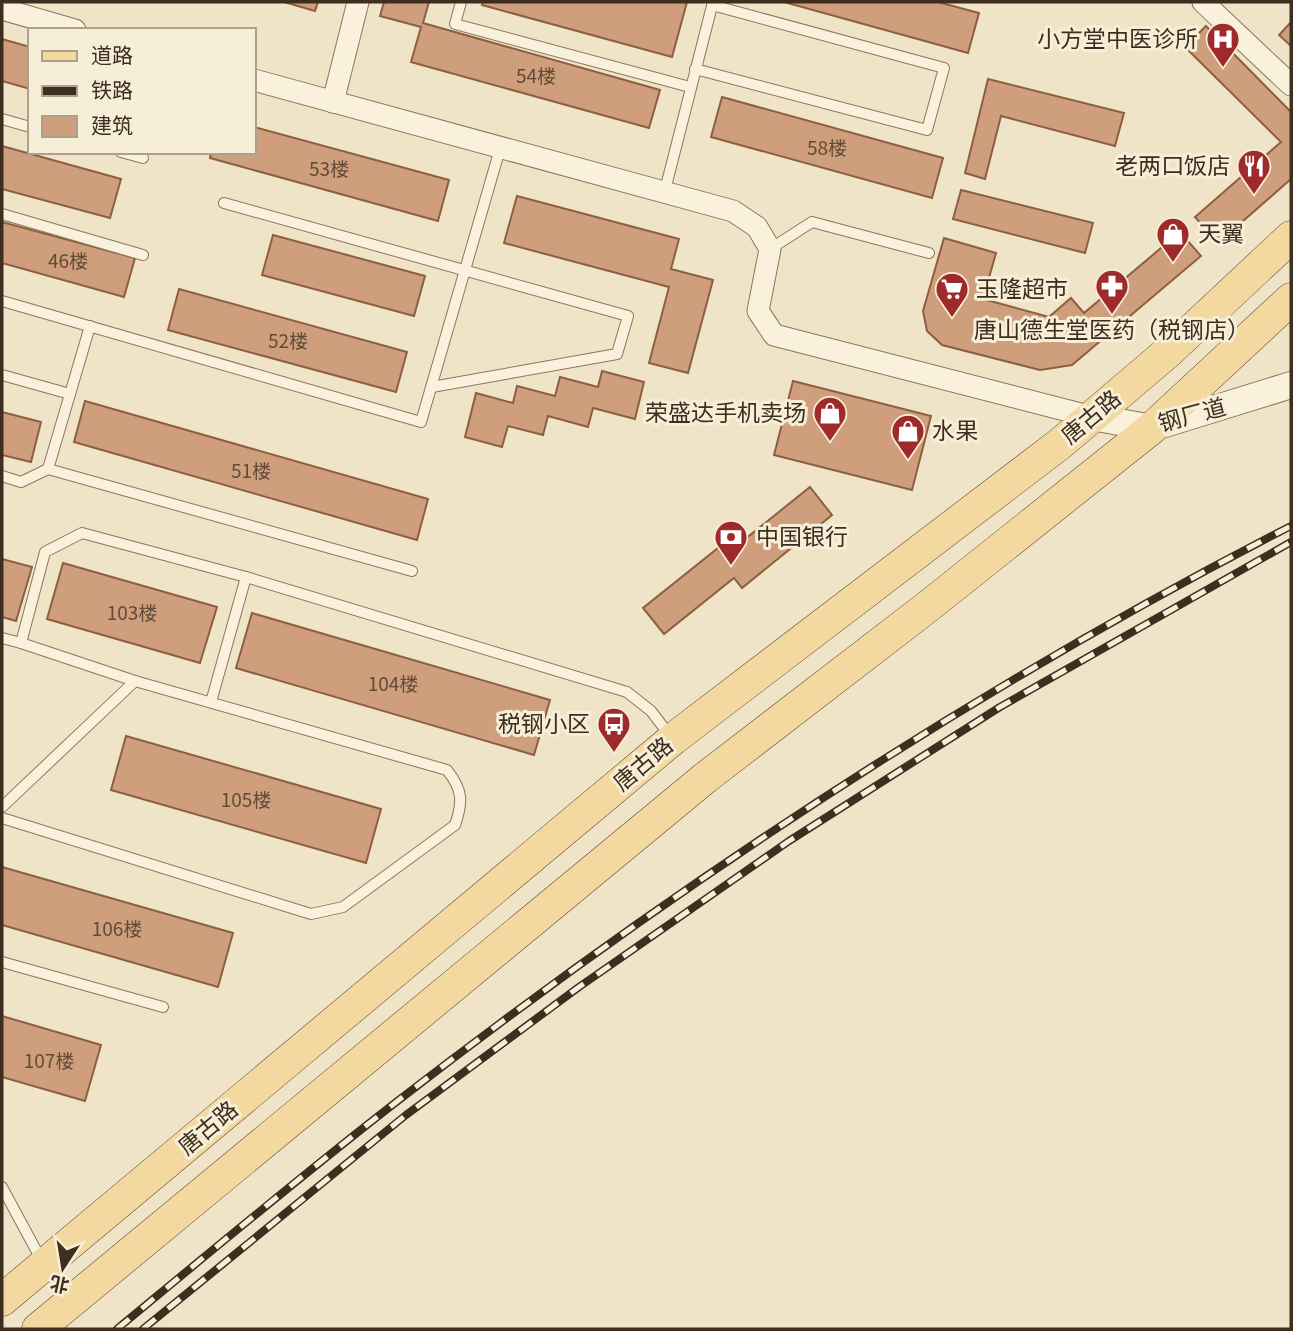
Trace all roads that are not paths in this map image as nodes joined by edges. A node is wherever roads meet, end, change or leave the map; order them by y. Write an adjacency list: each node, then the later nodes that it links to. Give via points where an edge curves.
1 (358, 2): 11 (street)
2 (461, 2): 10 (lane, via 455,24)
3 (1202, 2): 9 (street)
4 (713, 3): 7 (lane); 7 (lane, via 944,68 927,130)
5 (2, 9): 6 (street)
6 (68, 28)
7 (695, 69): 10 (lane)
8 (256, 81): 11 (street)
9 (1291, 85)
10 (690, 87): 17 (lane)
11 (333, 102): 14 (street)
12 (2, 119): 13 (lane)
13 (28, 126)
14 (500, 149): 17 (street); 24 (lane)
15 (128, 154): 16 (lane)
16 (143, 158)
17 (664, 194): 21 (street, via 733,211 757,227)
18 (224, 203): 24 (lane)
19 (2, 214): 23 (lane)
20 (1291, 237): 32 (main road, 唐古路)
21 (770, 249): 22 (lane, via 812,222); 32 (street, via 758,311 774,335)
22 (929, 253)
23 (143, 255)
24 (466, 271): 30 (lane); 30 (lane, via 628,316 617,354)
25 (1291, 299): 33 (main road, 唐古路)
26 (2, 301): 27 (lane)
27 (90, 326): 30 (lane, via 421,422); 31 (lane)
28 (2, 375): 31 (lane)
29 (1291, 385): 33 (street, 钢厂道)
30 (432, 387)
31 (70, 394): 34 (lane)
32 (1092, 417): 33 (street, 钢厂道); 42 (main road, 唐古路)
33 (1152, 428): 50 (main road, 唐古路, via 705,778)
34 (48, 469): 35 (lane, via 21,482); 36 (lane)
35 (2, 477)
36 (412, 571)
37 (247, 577): 39 (lane, via 82,533 45,552); 41 (lane); 42 (lane, via 627,692 651,711)
38 (2, 638): 39 (lane)
39 (21, 643): 40 (lane)
40 (135, 681): 41 (lane); 43 (lane)
41 (211, 702): 44 (lane, via 447,770 460,786 463,804 455,825 343,906 311,914)
42 (673, 739): 48 (main road, 唐古路)
43 (2, 807)
44 (2, 818)
45 (2, 962): 46 (lane)
46 (163, 1007)
47 (2, 1186): 48 (lane)
48 (44, 1266): 49 (main road, 唐古路)
49 (2, 1300)
50 (38, 1329)

